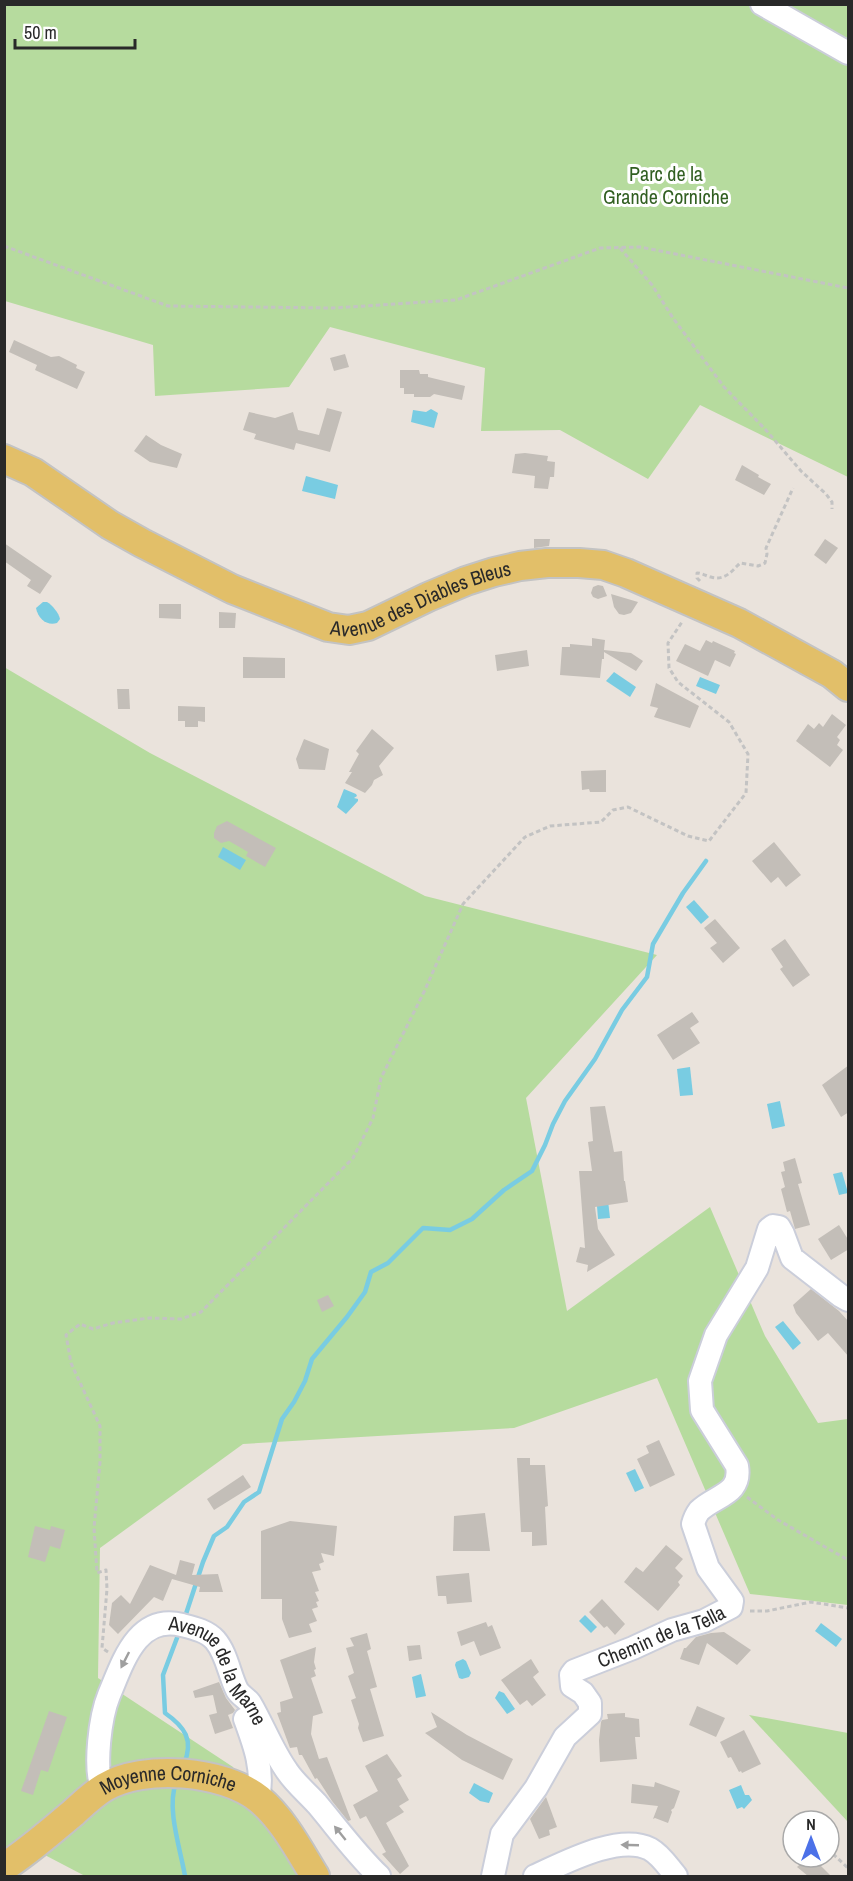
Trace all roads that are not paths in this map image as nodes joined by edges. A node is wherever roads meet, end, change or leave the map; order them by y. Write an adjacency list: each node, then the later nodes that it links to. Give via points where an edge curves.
1 (762, 4): 2 (street)
2 (849, 53)
3 (4, 459): 4 (main road, Avenue des Diables Bleus, via 33,472 142,543 232,589 328,627 349,630 368,626 466,581 520,566 603,565 739,623)
4 (849, 687)
5 (849, 1300): 12 (street, Chemin de la Tella, via 792,1258 779,1227 769,1229 757,1268 716,1335 700,1381 702,1410 737,1466 738,1480 728,1492 700,1510 693,1524 708,1568 732,1601 731,1607 574,1671 572,1686 591,1703 590,1714 565,1737 536,1788 502,1834)
6 (238, 1691): 7 (street, Avenue de la Marne, one-way to 7, via 215,1641 183,1625 152,1626 132,1646 107,1701 97,1759 99,1779); 8 (street, via 258,1754 261,1783); 11 (street, Avenue de la Marne, one-way to 6, via 287,1771 249,1701)
7 (115, 1783): 8 (main road, Moyenne Corniche, via 152,1773 193,1776); 9 (main road, Moyenne Corniche)
8 (249, 1793): 10 (main road, Moyenne Corniche, via 282,1823)
9 (4, 1867)
10 (315, 1876)
11 (379, 1876)
12 (493, 1876)
13 (535, 1876): 14 (street, one-way to 13, via 662,1858 633,1844 567,1861)
14 (676, 1876)

